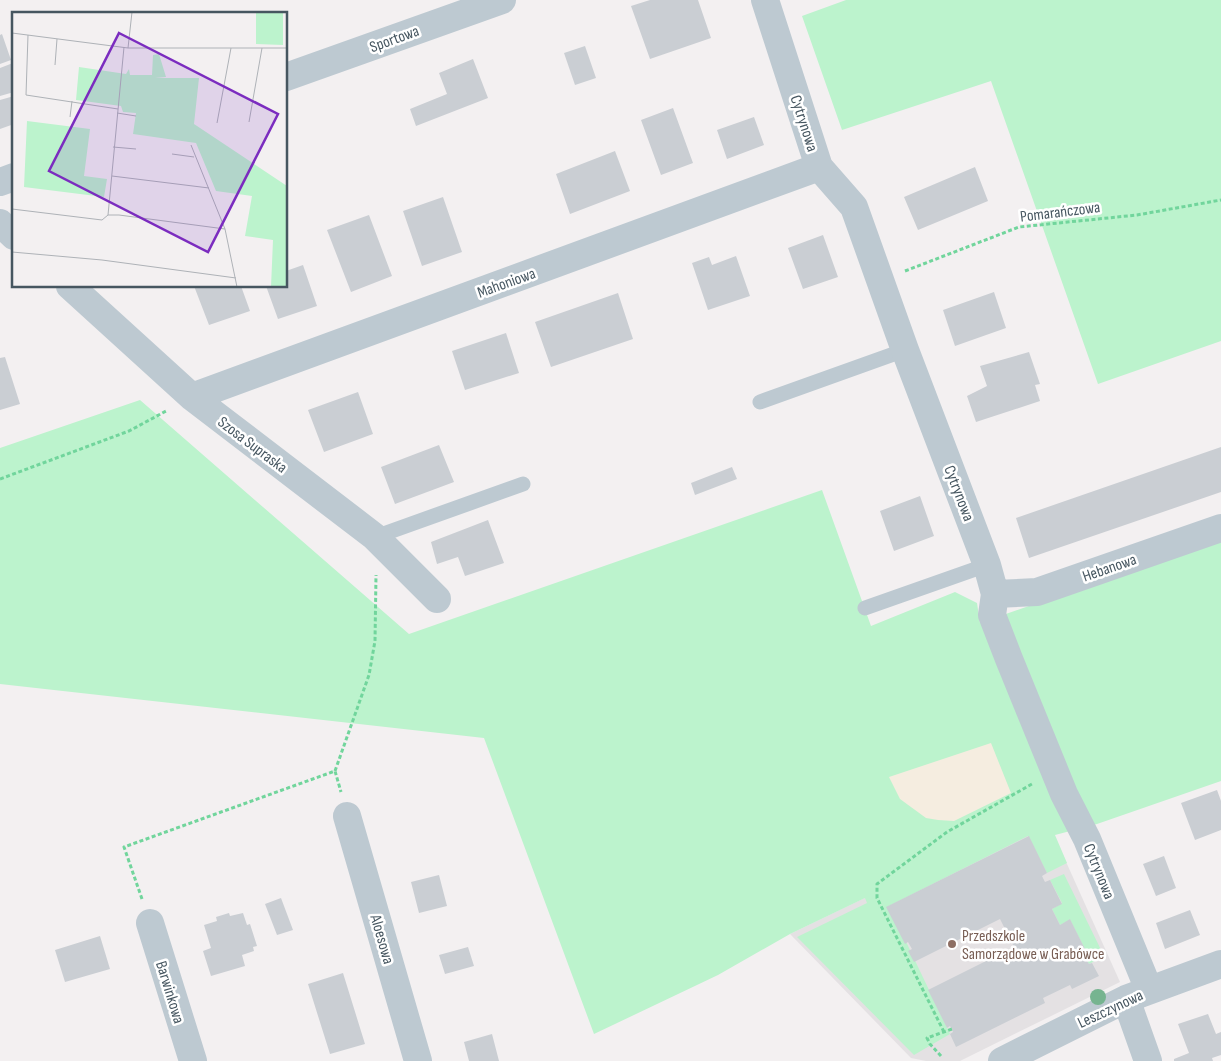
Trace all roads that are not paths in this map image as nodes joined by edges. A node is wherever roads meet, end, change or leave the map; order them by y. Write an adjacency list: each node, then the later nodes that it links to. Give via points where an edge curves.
1 (502, 0): 3 (street, Sportowa)
2 (764, 0): 4 (street, Cytrynowa)
3 (288, 76)
4 (819, 168): 10 (street, Cytrynowa, via 854,207); 11 (street, Mahoniowa)
5 (12, 178): 6 (street)
6 (0, 182)
7 (0, 223): 8 (street)
8 (12, 234)
9 (72, 288): 11 (street, Szosa Supraska)
10 (906, 350): 12 (lane); 16 (street, Cytrynowa)
11 (192, 398): 15 (street, Szosa Supraska)
12 (760, 402)
13 (523, 484): 15 (lane)
14 (1221, 528): 17 (street, Hebanowa, via 1038,592)
15 (377, 538): 18 (street, Szosa Supraska)
16 (987, 564): 17 (street, Cytrynowa); 19 (lane)
17 (995, 594): 23 (street, Cytrynowa, via 992,615 1064,794 1087,839)
18 (437, 599)
19 (865, 608)
20 (347, 816): 25 (street, Aloesowa)
21 (150, 923): 24 (street, Barwinkowa)
22 (1221, 964): 23 (street, Leszczynowa)
23 (1137, 995): 26 (street, Leszczynowa); 27 (street, Cytrynowa)
24 (193, 1061)
25 (418, 1061)
26 (1002, 1061)
27 (1148, 1061)

